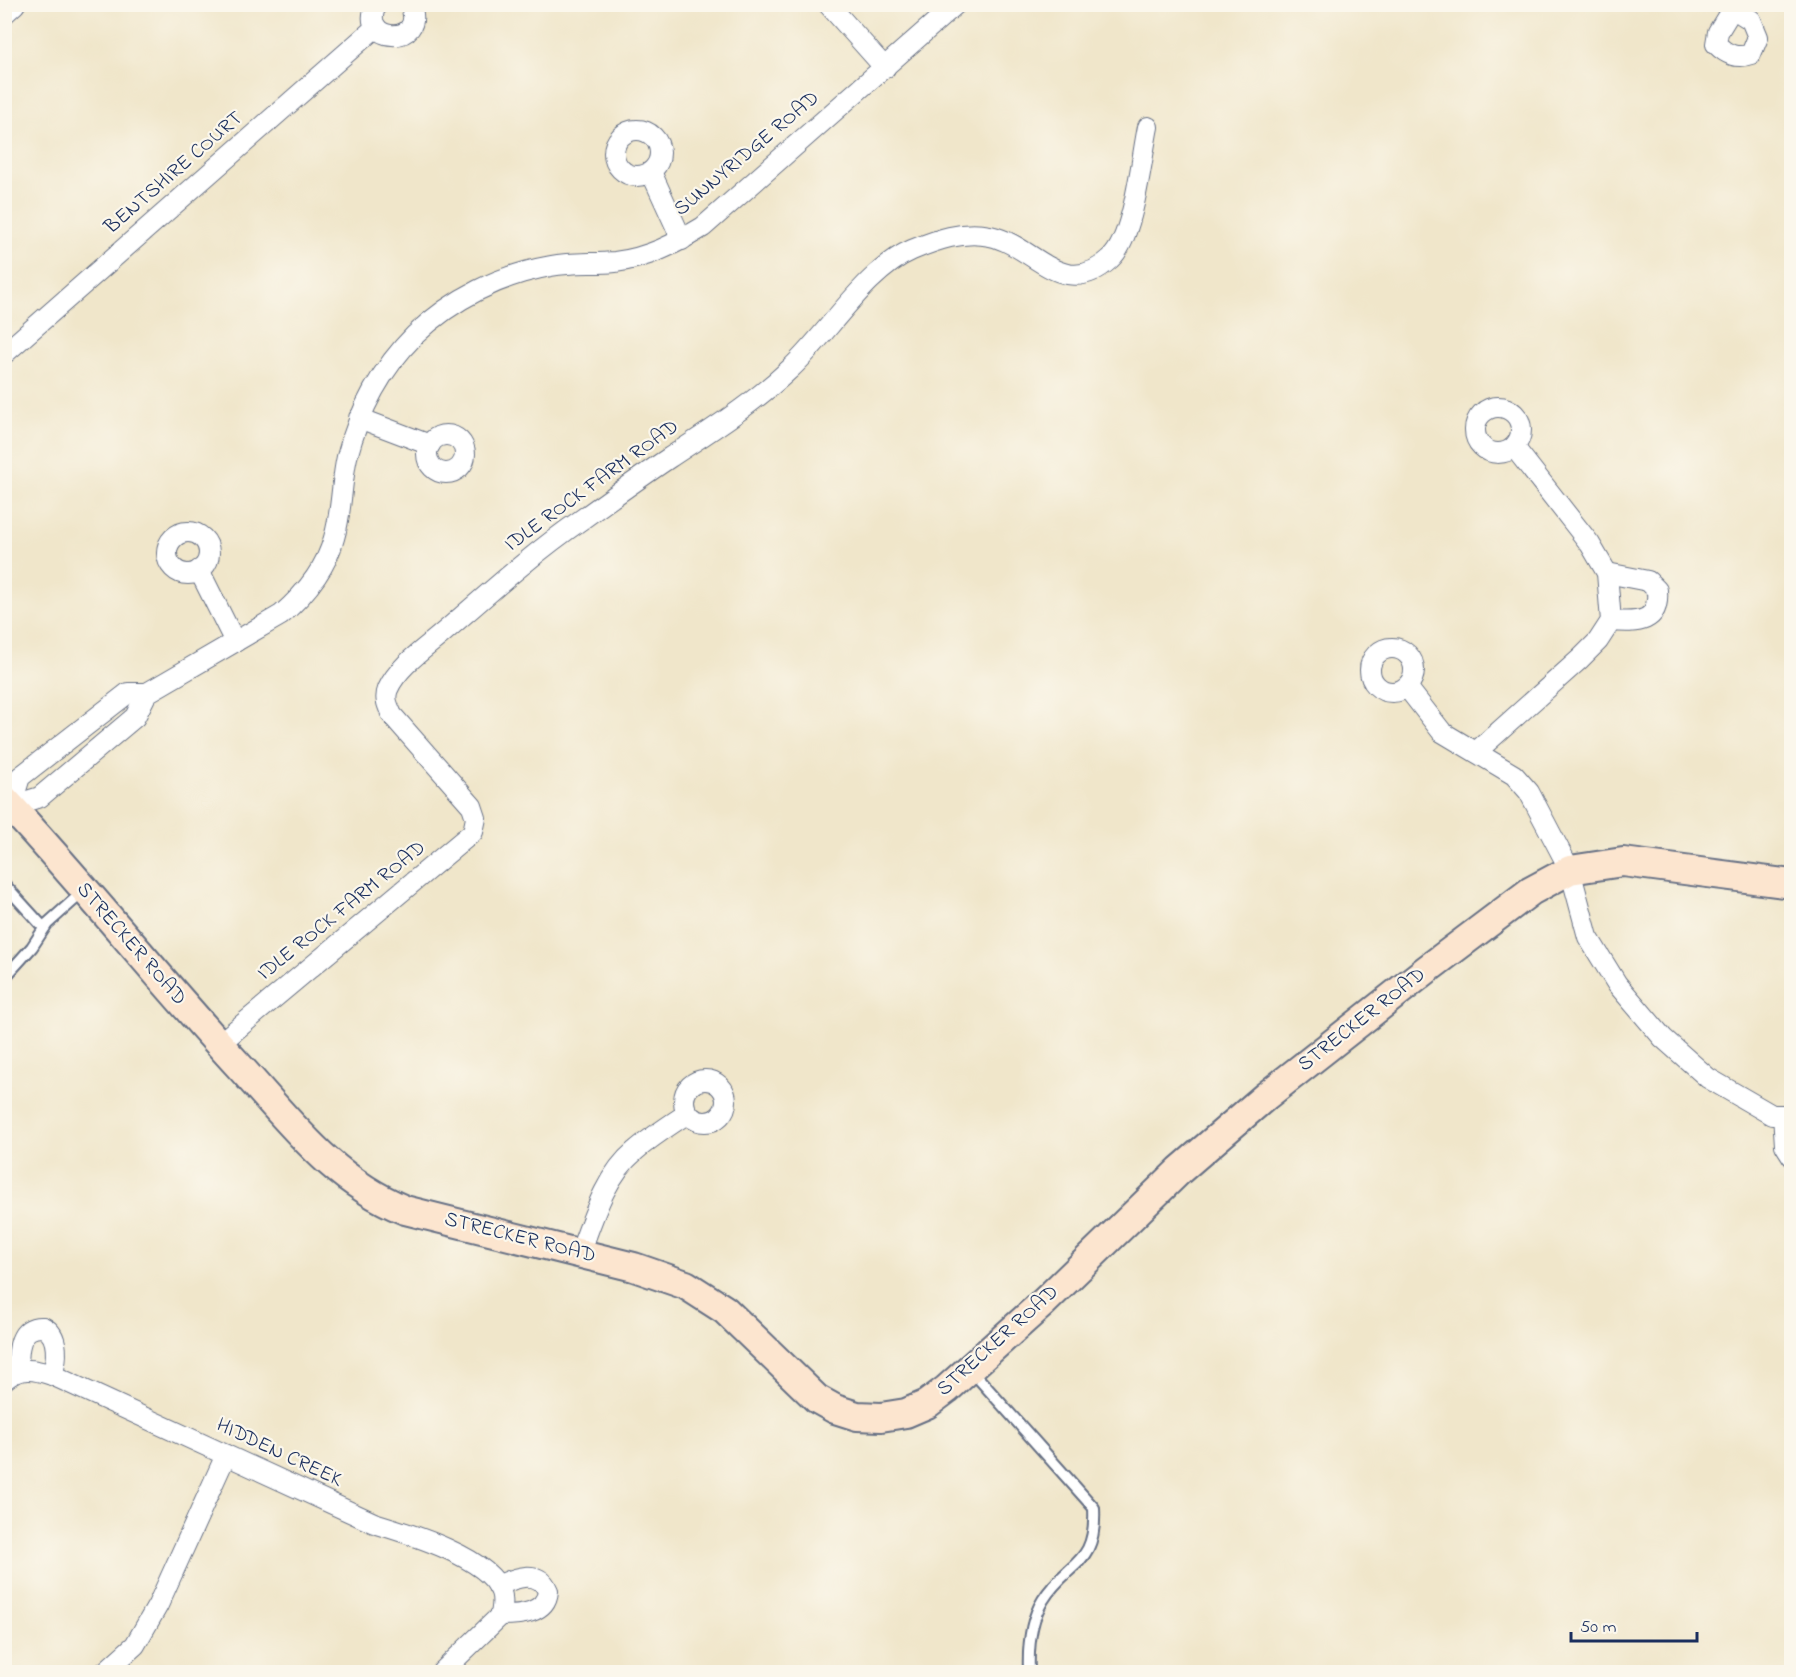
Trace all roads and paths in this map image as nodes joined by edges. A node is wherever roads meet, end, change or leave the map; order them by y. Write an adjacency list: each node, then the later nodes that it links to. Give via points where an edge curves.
1 (15, 4): 6 (street)
2 (376, 4): 7 (street)
3 (410, 4): 7 (street, via 413,20 406,32 386,35)
4 (828, 4): 8 (street)
5 (956, 4): 8 (street, SUNNYRIDGE ROAD)
6 (4, 14)
7 (376, 27): 12 (street, BENTSHIRE COURT)
8 (885, 68): 11 (street, SUNNYRIDGE ROAD, via 703,227)
9 (1148, 127): 30 (street, IDLE ROCK FARM ROAD, via 1123,243 1111,259 1091,273 1070,276 1047,268 992,236 971,234 940,239 904,254 864,286 790,369 753,400 542,547 407,665 388,690 386,700 392,715 472,806 476,818 473,832)
10 (651, 172): 11 (street)
11 (682, 240): 13 (street, SUNNYRIDGE ROAD, via 643,256 615,262 552,266 519,274 465,297 440,313 398,354)
12 (4, 354)
13 (359, 418): 14 (street); 19 (street, SUNNYRIDGE ROAD, via 347,458 334,538 326,558 299,600)
14 (430, 444)
15 (1514, 447): 17 (street, via 1590,544)
16 (199, 570): 19 (street)
17 (1607, 573): 18 (street); 18 (street, via 1648,581 1658,590 1659,606 1653,615 1635,622)
18 (1611, 621): 22 (street, via 1580,659)
19 (235, 642): 21 (street, SUNNYRIDGE ROAD)
20 (1407, 687): 22 (street, via 1442,732)
21 (147, 693): 23 (street, via 135,717 40,797); 23 (street, SUNNYRIDGE ROAD, via 128,693 20,777)
22 (1476, 752): 24 (street, via 1514,775 1529,792)
23 (8, 803): 27 (street, STRECKER ROAD)
24 (1570, 870): 26 (street, STRECKER ROAD, via 1623,862); 32 (street, via 1588,937 1617,984 1663,1038 1708,1078 1772,1115); 35 (street, STRECKER ROAD, via 1521,898 1266,1096 1180,1170)
25 (4, 884): 28 (lane)
26 (1791, 884)
27 (84, 891): 28 (lane); 30 (street, STRECKER ROAD)
28 (44, 928): 29 (lane)
29 (4, 978)
30 (219, 1044): 34 (street, STRECKER ROAD, via 326,1161 378,1199 405,1210)
31 (688, 1113): 34 (street, via 633,1152 616,1172 602,1196)
32 (1787, 1115): 33 (street, via 1785,1145)
33 (1791, 1156)
34 (580, 1253): 35 (street, STRECKER ROAD, via 686,1285 725,1311 817,1399 857,1416 906,1413 927,1404)
35 (971, 1370): 41 (lane, via 1094,1508 1094,1538 1089,1549 1050,1590 1036,1611)
36 (11, 1375): 37 (street, HIDDEN CREEK, via 34,1369); 37 (street, via 24,1334 28,1329 43,1327 51,1332 55,1344 57,1360)
37 (52, 1375): 38 (street, HIDDEN CREEK)
38 (226, 1455): 39 (street, via 158,1605 135,1645); 40 (street, HIDDEN CREEK, via 374,1523 428,1540 473,1563 501,1602)
39 (105, 1672)
40 (442, 1672)
41 (1029, 1672)

